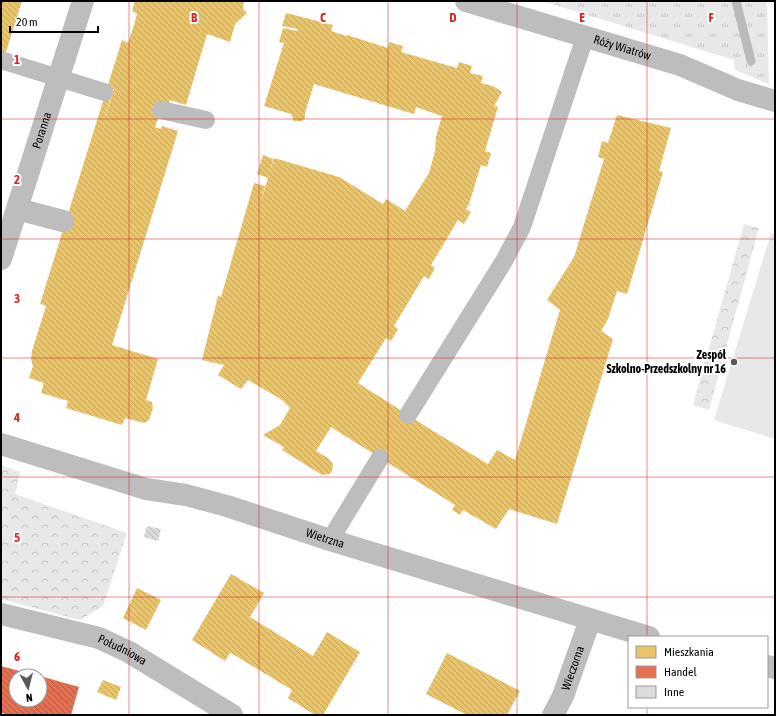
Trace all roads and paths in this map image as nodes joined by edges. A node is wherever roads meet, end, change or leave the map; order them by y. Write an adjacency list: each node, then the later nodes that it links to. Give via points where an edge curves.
1 (83, 1): 5 (street, Poranna)
2 (466, 1): 3 (street, Róży Wiatrów)
3 (585, 37): 7 (street, Róży Wiatrów, via 680,65 738,90); 13 (lane, via 522,227 504,261)
4 (4, 61): 5 (lane)
5 (59, 78): 6 (lane); 10 (street, Poranna)
6 (104, 92)
7 (775, 101)
8 (161, 110): 9 (lane)
9 (206, 120)
10 (17, 209): 11 (street); 12 (street, Poranna)
11 (63, 222)
12 (1, 259)
13 (408, 415)
14 (1, 444): 16 (street, Wietrzna, via 146,489 186,495 227,506)
15 (380, 458): 16 (lane)
16 (330, 540): 18 (street, Wietrzna)
17 (1, 614): 20 (street, Południowa, via 99,638 129,652)
18 (590, 620): 19 (street, Wietrzna); 21 (street, Wieczorna, via 563,696)
19 (646, 636)
20 (232, 715)
21 (553, 715)

